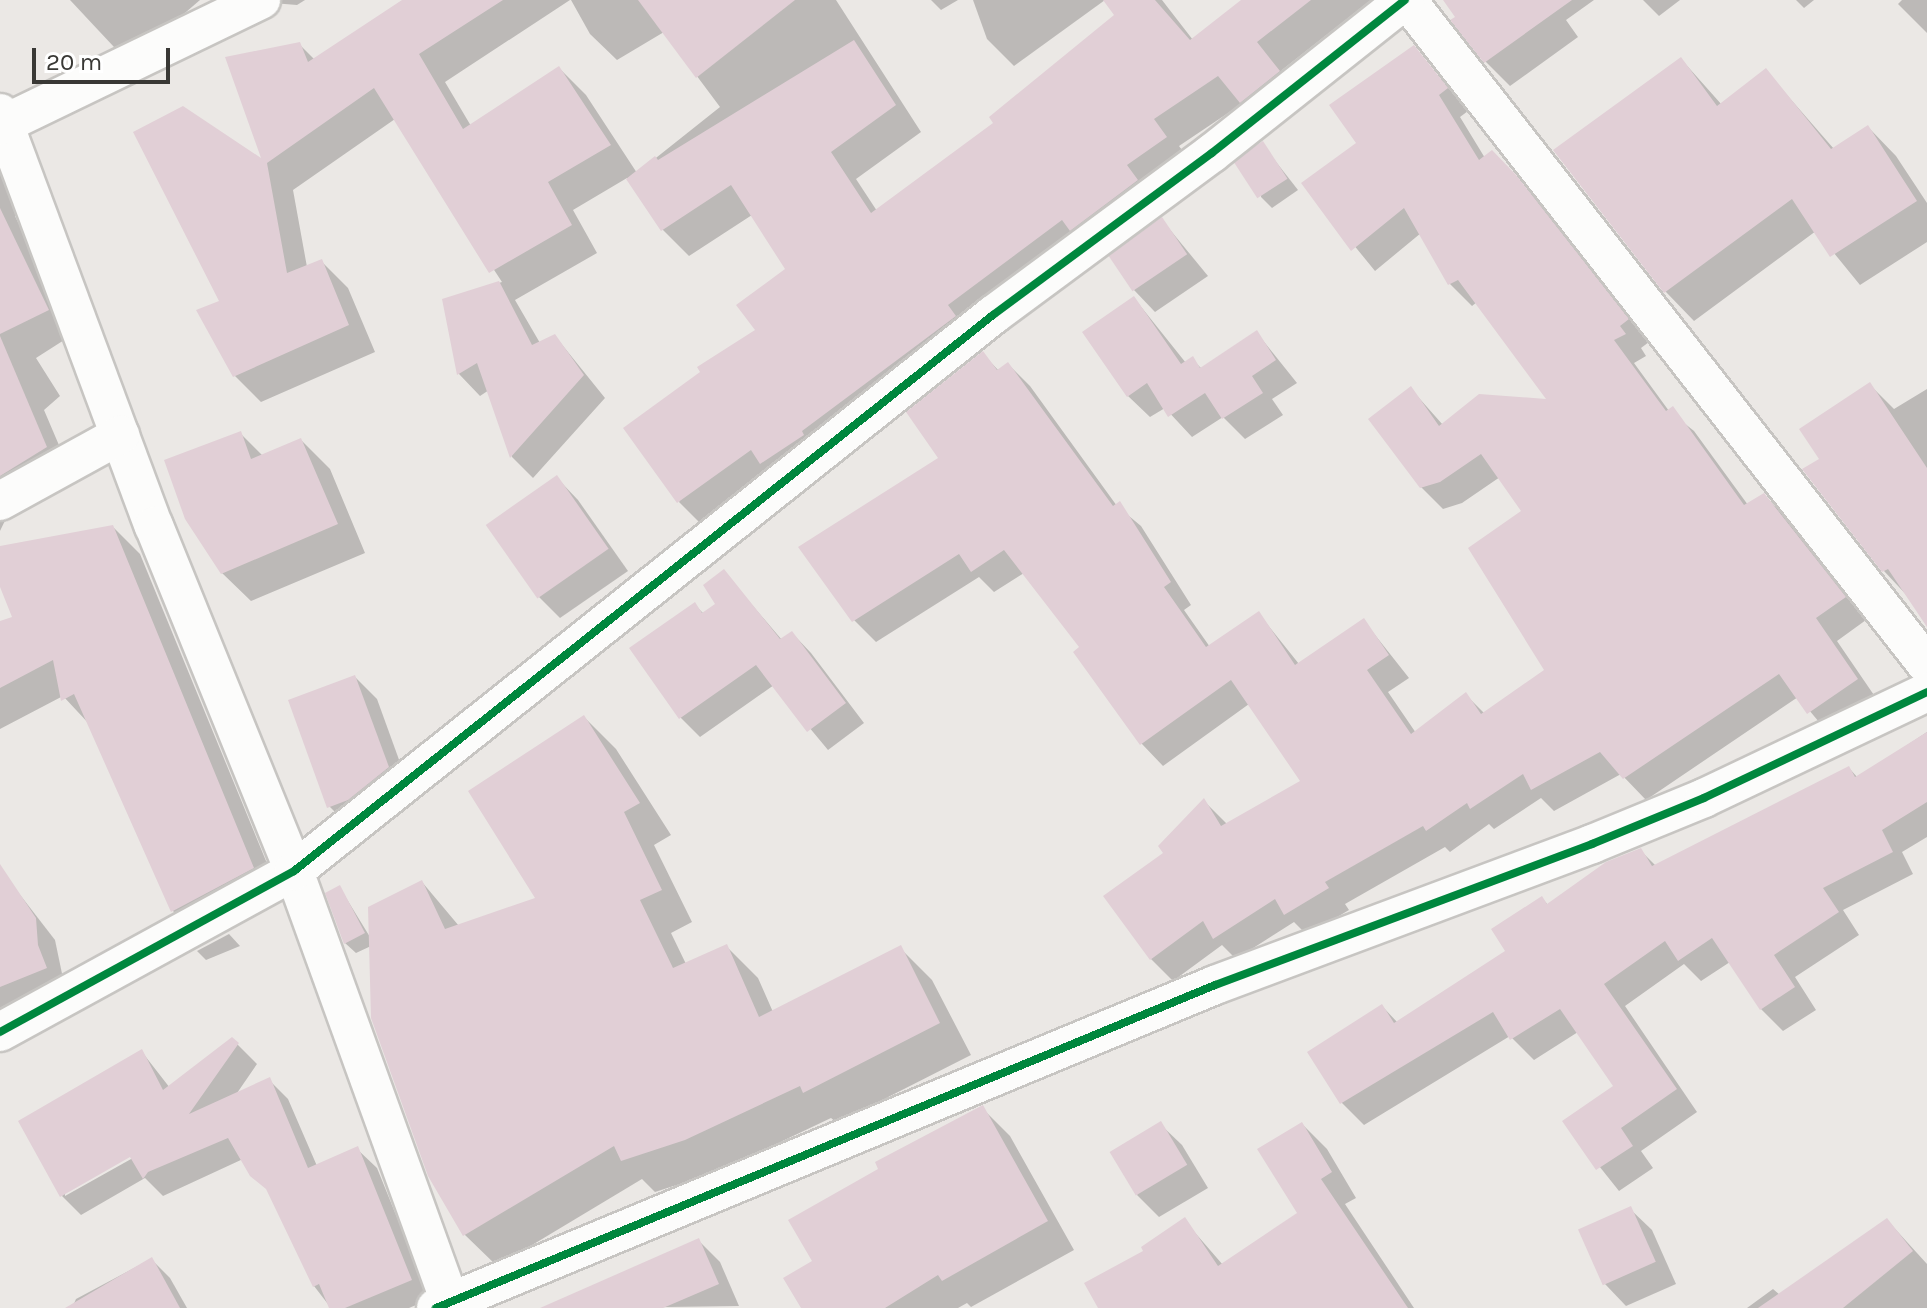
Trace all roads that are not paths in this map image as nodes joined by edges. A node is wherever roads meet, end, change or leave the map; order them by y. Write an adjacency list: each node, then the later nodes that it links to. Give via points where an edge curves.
1 (261, 0): 3 (street)
2 (1406, 0): 6 (street); 8 (street, via 1212,153 993,315)
3 (1, 121): 4 (street)
4 (120, 435): 5 (street); 8 (street)
5 (0, 501)
6 (1927, 665)
7 (1927, 692): 10 (street, via 1592,844 1187,996)
8 (294, 871): 9 (street); 10 (street)
9 (0, 1032)
10 (446, 1306)

